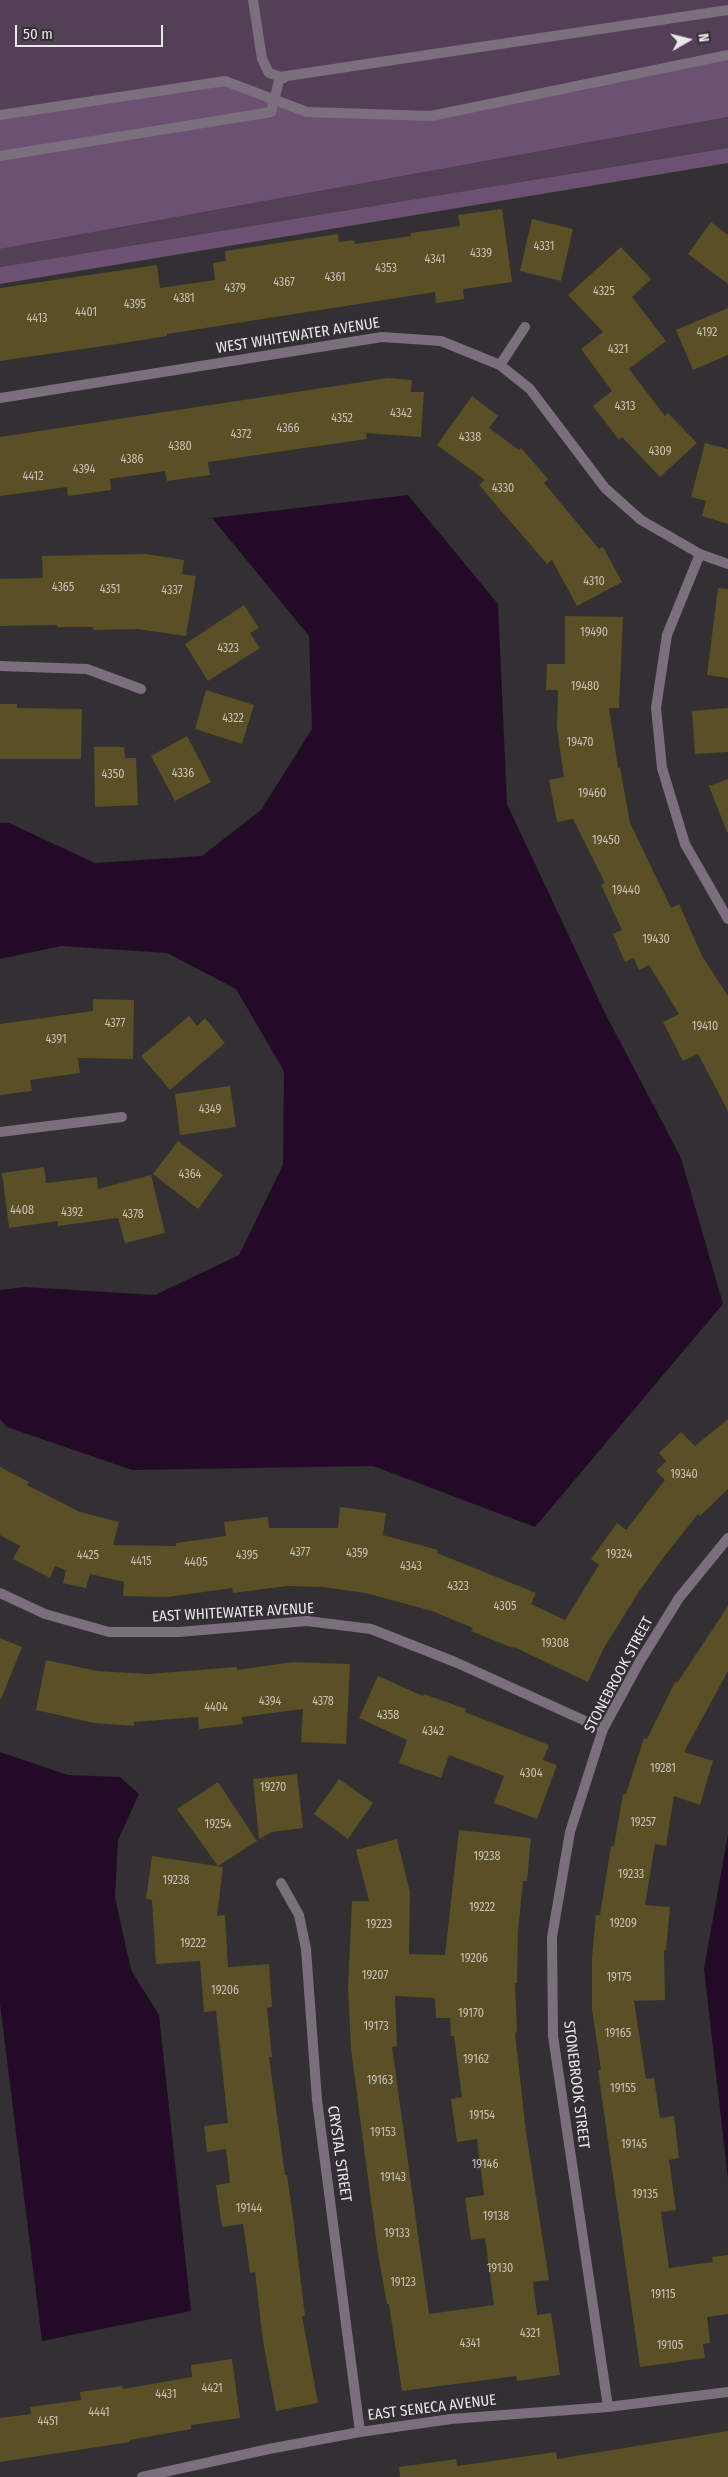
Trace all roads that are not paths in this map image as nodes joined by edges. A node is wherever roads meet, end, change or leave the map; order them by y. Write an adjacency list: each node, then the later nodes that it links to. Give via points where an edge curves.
1 (252, 0): 4 (street, via 262,59 269,73)
2 (728, 10): 4 (street, via 294,80)
3 (728, 55): 5 (street, via 431,116 307,112)
4 (280, 77): 5 (street)
5 (274, 99): 6 (street, via 225,80); 7 (street, via 271,112)
6 (0, 115)
7 (0, 156)
8 (525, 327): 9 (street)
9 (500, 365): 10 (street, WEST WHITEWATER AVENUE, via 441,341 382,337); 11 (street, WEST WHITEWATER AVENUE, via 530,389 605,488 641,520)
10 (0, 398)
11 (700, 554): 12 (street, WEST WHITEWATER AVENUE); 15 (street, via 667,635 656,708 662,768 685,844)
12 (728, 564)
13 (0, 666): 14 (street, via 87,670)
14 (141, 690)
15 (728, 919)
16 (122, 1118): 17 (street)
17 (0, 1132)
18 (728, 1538): 20 (street, STONEBROOK STREET, via 679,1598)
19 (0, 1593): 20 (street, EAST WHITEWATER AVENUE, via 45,1614 109,1632 179,1632 307,1622 371,1629 455,1662)
20 (603, 1729): 23 (street, STONEBROOK STREET, via 570,1832 552,1937 552,2036)
21 (281, 1884): 24 (street, CRYSTAL STREET, via 299,1915 306,1949 317,2100)
22 (728, 2392): 23 (street, EAST SENECA AVENUE)
23 (608, 2407): 24 (street, EAST SENECA AVENUE, via 451,2419)
24 (360, 2432): 25 (street, EAST SENECA AVENUE)
25 (142, 2477)

